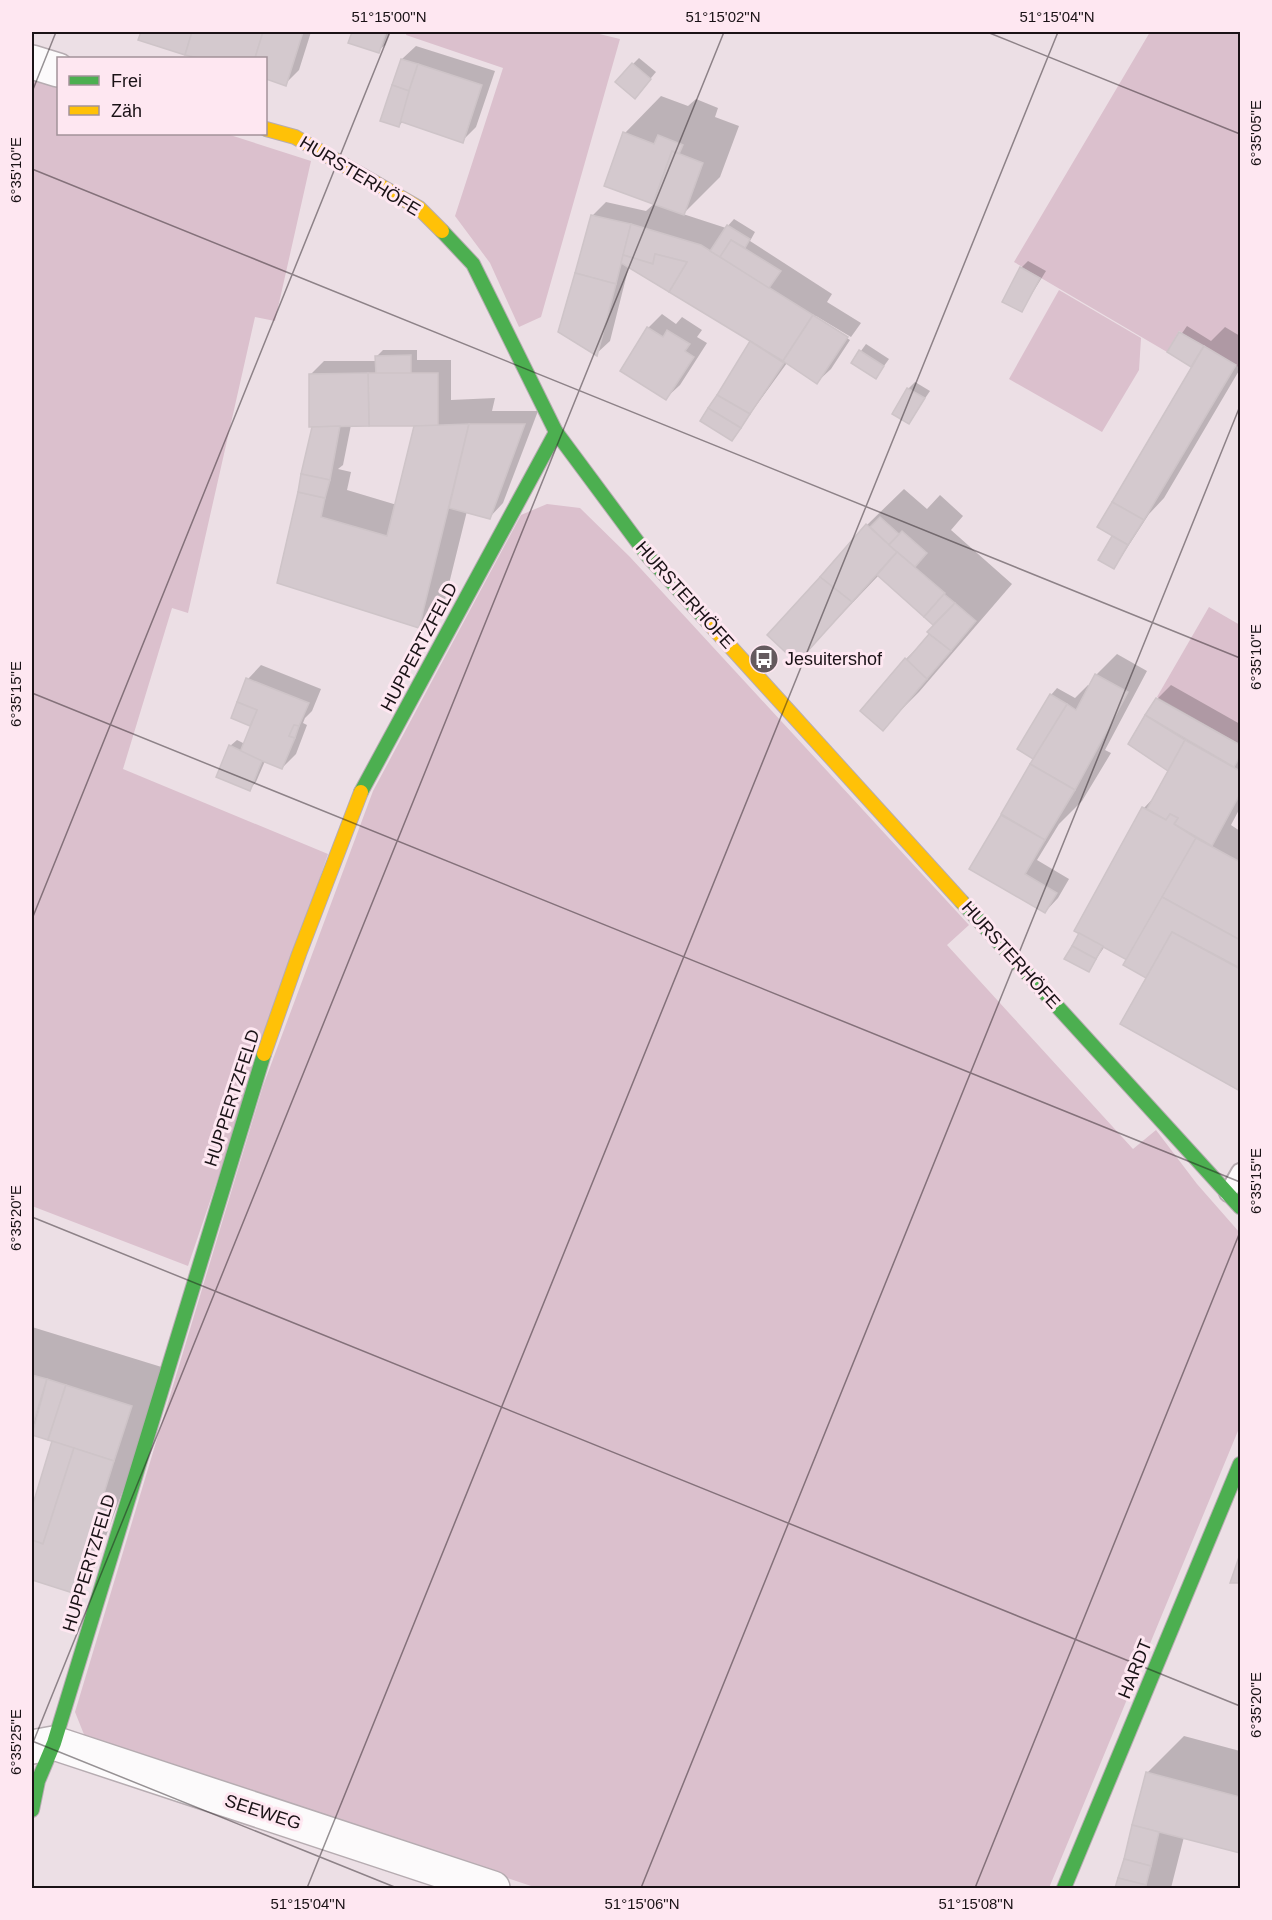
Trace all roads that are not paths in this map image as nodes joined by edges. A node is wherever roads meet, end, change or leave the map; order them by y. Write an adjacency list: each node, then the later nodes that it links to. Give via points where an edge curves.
1 (32, 62): 2 (street)
2 (57, 70)
3 (267, 129): 4 (street, HURSTERHÖFE, via 295,137 419,208 473,264)
4 (556, 432): 6 (street, HURSTERHÖFE, via 648,555); 9 (street, HUPPERTZFELD, via 363,788 252,1089)
5 (1240, 1172): 6 (lane)
6 (1228, 1193): 7 (street, HURSTERHÖFE)
7 (1240, 1207)
8 (1240, 1464): 12 (street, HARDT)
9 (43, 1745): 10 (street, HUPPERTZFELD); 11 (street, SEEWEG)
10 (32, 1810)
11 (493, 1888)
12 (1064, 1888)

